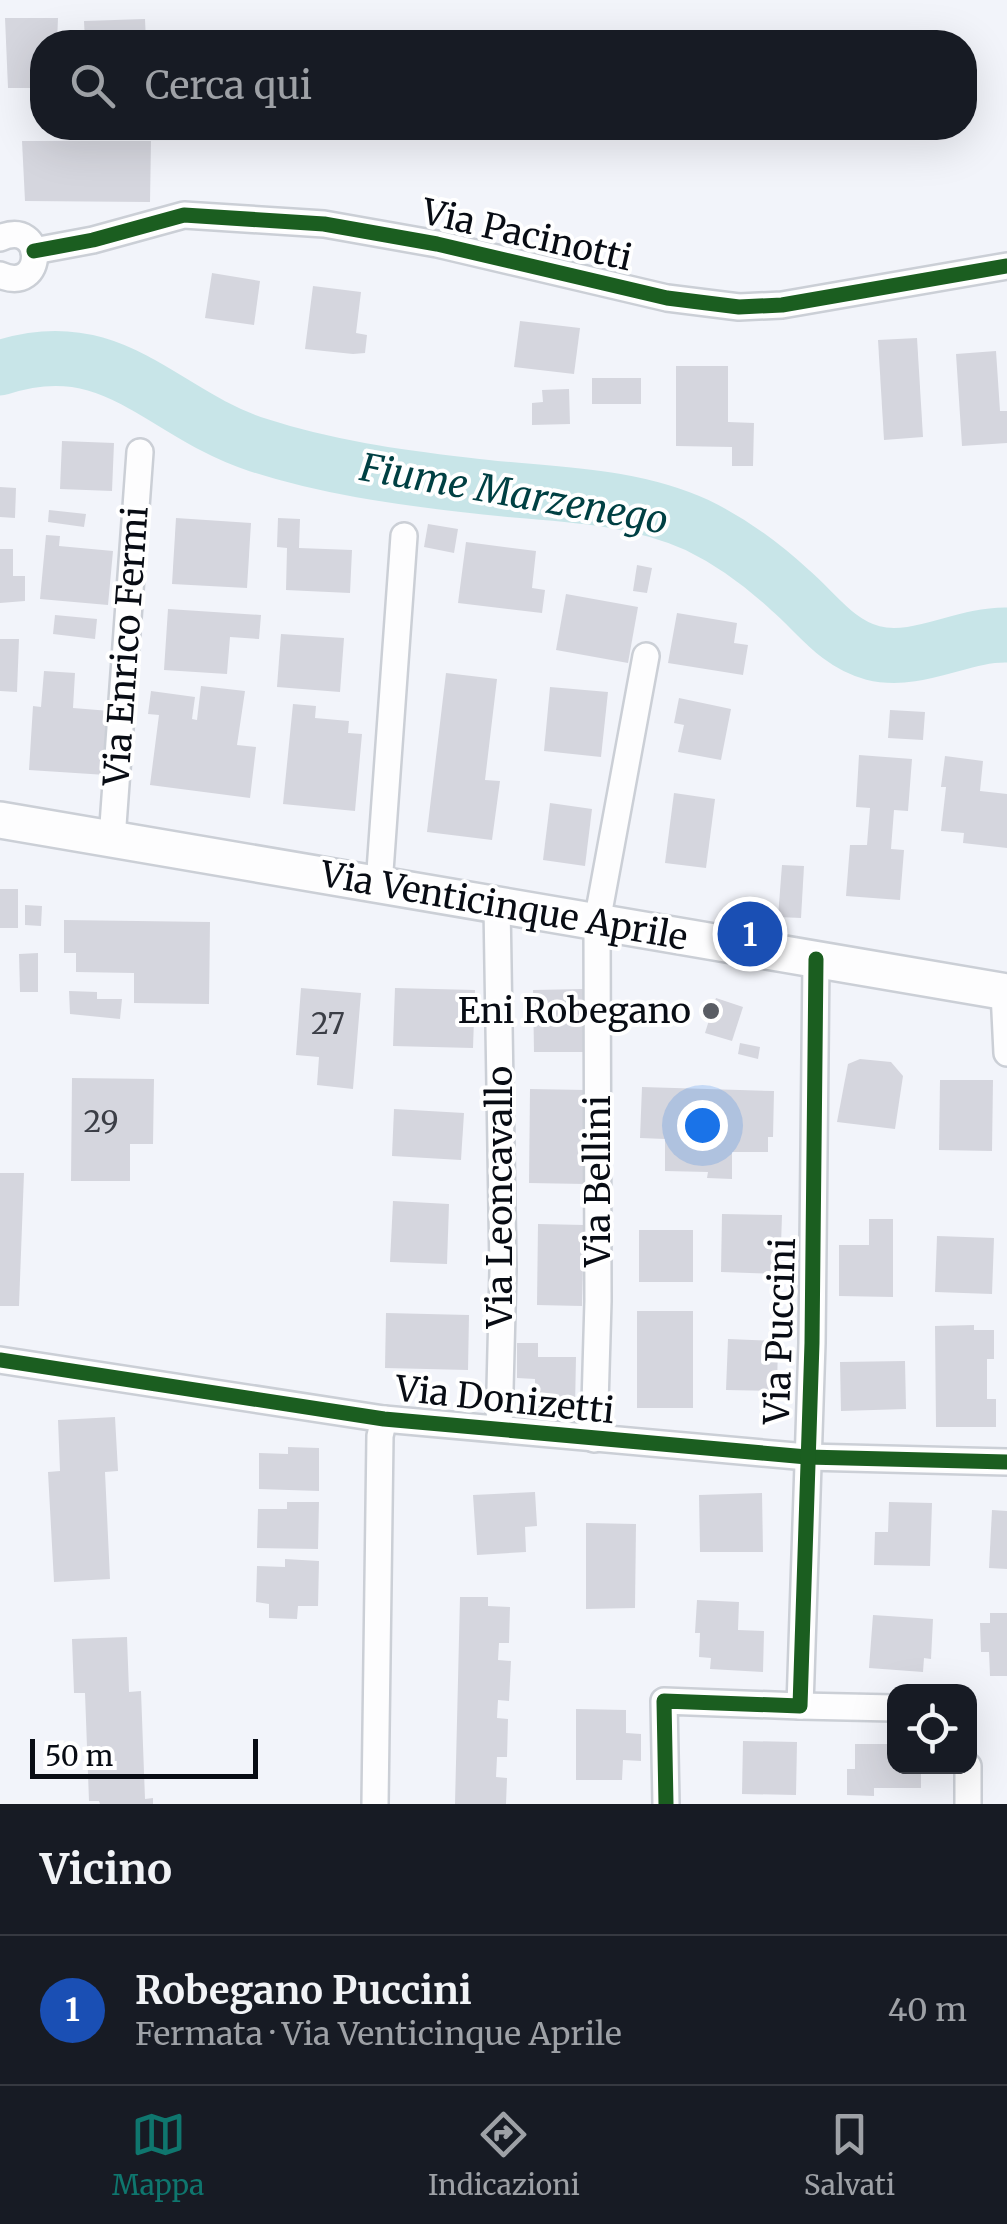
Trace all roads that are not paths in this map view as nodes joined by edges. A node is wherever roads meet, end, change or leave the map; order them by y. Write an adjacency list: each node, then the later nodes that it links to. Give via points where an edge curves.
1 (1, 233): 2 (street, via 26,238)
2 (34, 251): 3 (street, Via Pacinotti, via 184,215 324,224 667,298 739,306 782,305); 4 (street, Via Pacinotti, via 26,274)
3 (1007, 266)
4 (0, 275)
5 (140, 452): 9 (street, Via Enrico Fermi)
6 (404, 536): 10 (street)
7 (646, 656): 12 (street, Via Bellini)
8 (0, 820): 9 (main road, Via Venticinque Aprile)
9 (112, 839): 10 (main road, Via Venticinque Aprile)
10 (380, 885): 11 (main road, Via Venticinque Aprile)
11 (497, 905): 12 (main road, Via Venticinque Aprile); 18 (street, Via Leoncavallo)
12 (597, 922): 13 (main road, Via Venticinque Aprile); 19 (street, Via Bellini)
13 (816, 960): 14 (main road, Via Venticinque Aprile); 20 (street, Via Puccini)
14 (1005, 992): 15 (street)
15 (1007, 1052)
16 (0, 1360): 17 (street, Via Donizetti)
17 (384, 1419): 18 (street, Via Donizetti); 25 (street, Via Donizetti)
18 (499, 1428): 19 (street, Via Donizetti)
19 (594, 1439): 20 (street, Via Donizetti)
20 (806, 1457): 21 (street, Via Donizetti); 22 (street, Via Puccini)
21 (1007, 1462)
22 (800, 1706): 23 (street); 26 (street, via 664,1701)
23 (887, 1708)
24 (968, 1774): 27 (street)
25 (374, 1804)
26 (666, 1804)
27 (968, 1804)

